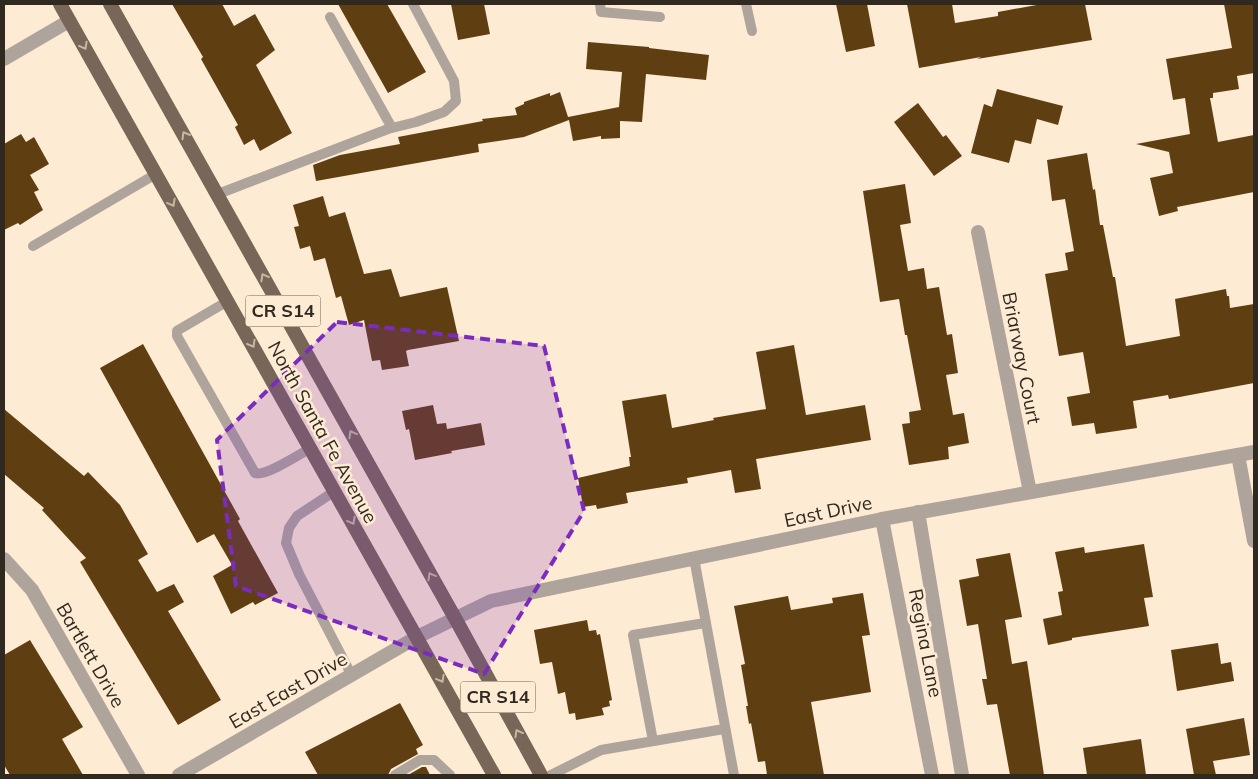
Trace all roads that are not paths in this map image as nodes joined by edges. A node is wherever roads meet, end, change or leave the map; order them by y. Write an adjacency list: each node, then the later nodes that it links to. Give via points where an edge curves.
1 (60, 4): 8 (main road, North Santa Fe Avenue / CR S14)
2 (110, 4): 13 (main road, North Santa Fe Avenue / CR S14, one-way to 2)
3 (413, 4): 11 (lane, via 454,81 456,100 444,112)
4 (600, 4): 7 (lane, via 601,12)
5 (746, 4): 9 (lane)
6 (330, 17): 11 (lane)
7 (660, 17)
8 (70, 21): 10 (street); 12 (main road, North Santa Fe Avenue / CR S14, one-way to 12)
9 (752, 31)
10 (4, 59)
11 (392, 128): 13 (lane)
12 (156, 174): 15 (lane); 16 (main road, North Santa Fe Avenue / CR S14, one-way to 16)
13 (218, 194): 27 (main road, North Santa Fe Avenue / CR S14, one-way to 13)
14 (978, 232): 21 (street, Briarway Court)
15 (33, 246)
16 (228, 301): 17 (main road, North Santa Fe Avenue / CR S14, one-way to 17); 17 (lane, via 177,331 177,336 255,473 259,475)
17 (311, 448): 20 (main road, North Santa Fe Avenue / CR S14)
18 (1254, 452): 19 (street, East Drive)
19 (1238, 455): 21 (street, East Drive); 24 (street)
20 (335, 491): 29 (main road, North Santa Fe Avenue / CR S14, one-way to 29); 30 (lane, via 297,516 289,528 286,543)
21 (1030, 492): 22 (street, East Drive)
22 (918, 512): 23 (street, East Drive); 42 (street)
23 (882, 518): 25 (street, East Drive); 41 (street, Regina Lane)
24 (1254, 541)
25 (694, 558): 27 (street, East Drive, via 491,601); 28 (lane)
26 (4, 559): 33 (street, Bartlett Drive, via 32,590)
27 (455, 618): 29 (street, East Drive); 38 (main road, North Santa Fe Avenue / CR S14, one-way to 27)
28 (704, 623): 31 (lane); 32 (lane, via 633,635)
29 (417, 636): 30 (street, East East Drive); 37 (main road, North Santa Fe Avenue / CR S14, one-way to 37)
30 (351, 674): 34 (street, East East Drive)
31 (724, 729): 32 (lane); 40 (lane)
32 (652, 741): 39 (lane, via 601,750)
33 (138, 775)
34 (179, 775)
35 (395, 775): 36 (lane, via 420,760 434,760)
36 (450, 775)
37 (494, 775)
38 (541, 775)
39 (551, 775)
40 (734, 775)
41 (932, 775)
42 (962, 775)

